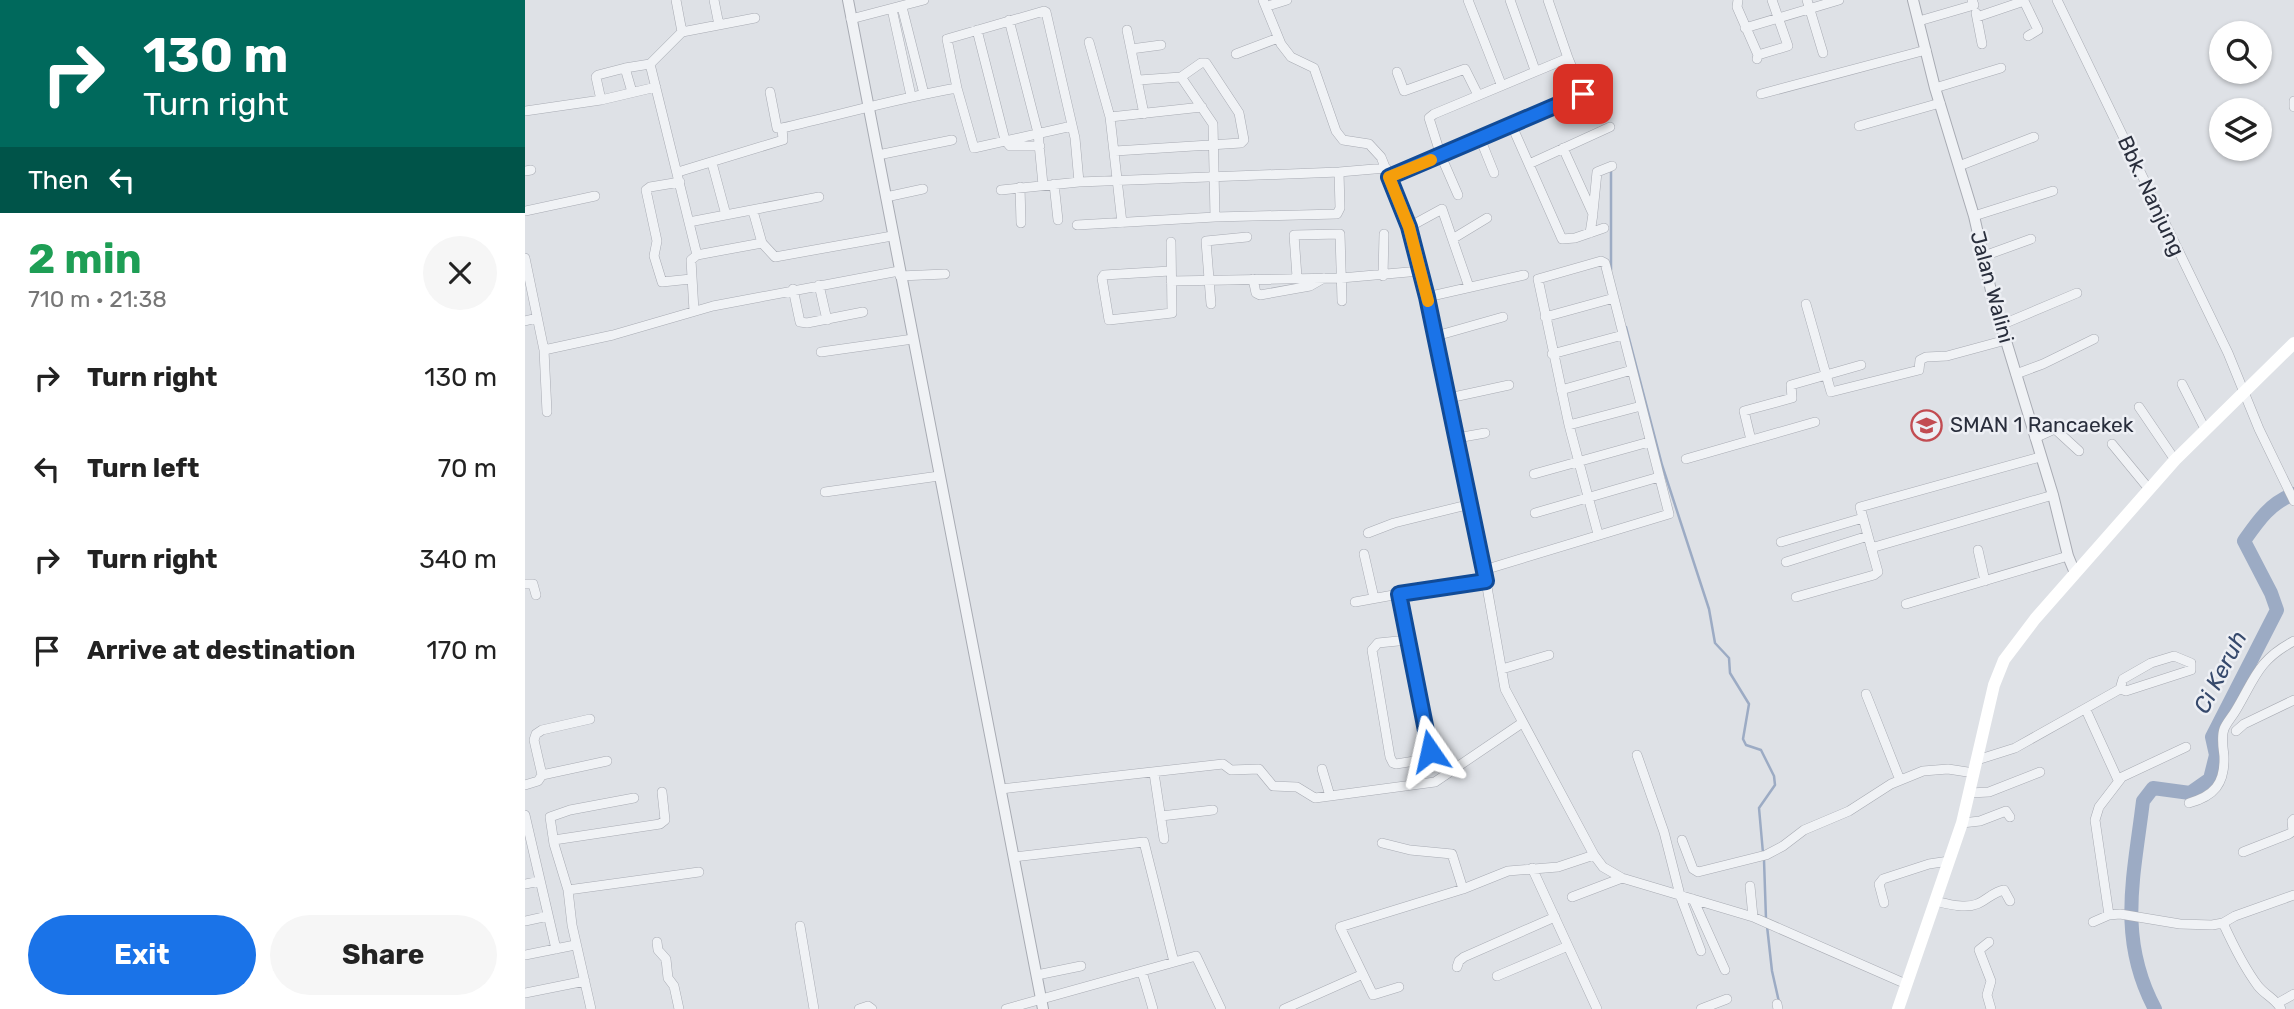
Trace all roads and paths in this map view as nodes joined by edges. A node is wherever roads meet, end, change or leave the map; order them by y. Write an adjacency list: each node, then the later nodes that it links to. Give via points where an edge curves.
1 (676, 0): 28 (street)
2 (714, 0): 24 (street)
3 (848, 0): 21 (street)
4 (924, 0): 17 (street)
5 (1287, 0): 15 (street)
6 (1468, 0): 46 (street)
7 (1510, 0): 42 (street)
8 (1548, 0): 38 (street)
9 (1738, 0): 25 (street)
10 (1772, 0): 20 (street)
11 (1839, 0): 16 (street)
12 (1913, 0): 23 (street, Jalan Walini)
13 (2057, 0): 175 (street, Bbk. Nanjung)
14 (1973, 2): 18 (street); 23 (street)
15 (1266, 3): 30 (street)
16 (1808, 4): 20 (street); 36 (street)
17 (897, 8): 21 (street); 53 (street); 57 (street)
18 (1977, 17): 29 (street, via 2024,1 2038,30); 32 (street)
19 (755, 18): 24 (street)
20 (1778, 18): 25 (street); 25 (street, via 1787,47 1757,58)
21 (851, 19): 63 (street)
22 (1010, 20): 26 (street); 67 (street, via 1046,12); 72 (street)
23 (1919, 21): 35 (street, Jalan Walini)
24 (719, 25): 28 (street)
25 (1745, 28)
26 (977, 30): 48 (street, via 947,39); 76 (street)
27 (1128, 30): 34 (street)
28 (682, 32): 39 (street)
29 (2028, 36)
30 (1278, 38): 37 (street); 88 (street, via 1291,57 1314,68 1340,137 1369,144)
31 (1089, 41): 66 (street)
32 (1982, 44)
33 (1161, 45): 34 (street)
34 (1131, 49): 45 (street)
35 (1926, 50): 49 (street, Jalan Walini); 55 (street)
36 (1823, 52)
37 (1236, 54)
38 (1567, 58): 42 (street); 54 (street)
39 (650, 64): 40 (street); 47 (street)
40 (625, 68): 51 (street); 58 (street, via 596,77)
41 (2001, 68): 49 (street)
42 (1535, 70): 46 (street)
43 (1397, 72): 56 (street, via 1404,91 1465,69)
44 (1181, 77): 45 (street); 61 (street); 77 (street, via 1206,63 1240,113 1243,142)
45 (1139, 80): 65 (street)
46 (1501, 84): 56 (street)
47 (656, 87): 51 (street); 91 (street)
48 (957, 88): 53 (street); 76 (street, via 974,148)
49 (1935, 88): 60 (street, Jalan Walini)
50 (1594, 89): 54 (street)
51 (632, 92): 58 (street)
52 (770, 92): 71 (street, via 777,128)
53 (924, 94): 57 (street)
54 (1583, 94): 68 (street)
55 (1761, 94)
56 (1478, 95): 82 (street, via 1429,118)
57 (911, 96): 63 (street)
58 (601, 100): 64 (street)
59 (2294, 101): 62 (street)
60 (1940, 103): 69 (street); 86 (street, Jalan Walini)
61 (1202, 107): 65 (street); 77 (street, via 1213,124)
62 (2294, 107)
63 (869, 108): 71 (street); 81 (street)
64 (525, 111)
65 (1144, 114): 66 (street)
66 (1110, 117): 80 (street)
67 (1072, 126): 72 (street); 95 (street)
68 (1512, 126): 74 (street); 84 (street)
69 (1859, 126)
70 (1610, 127): 79 (street)
71 (782, 128): 83 (street, via 780,142)
72 (1038, 133): 76 (street); 78 (street)
73 (2034, 137): 86 (street)
74 (1480, 138): 82 (street); 90 (street)
75 (952, 140): 81 (street)
76 (1005, 140): 78 (street, via 1010,146)
77 (1213, 144): 80 (street); 92 (street)
78 (1040, 146): 96 (street)
79 (1563, 148): 84 (street); 94 (street)
80 (1115, 151): 93 (street)
81 (879, 155): 104 (street)
82 (1441, 156): 88 (street); 101 (street)
83 (712, 163): 91 (street); 108 (street)
84 (1529, 164): 119 (street, via 1562,239)
85 (1612, 166): 89 (street)
86 (1958, 166): 109 (street, Jalan Walini)
87 (1339, 172): 88 (street); 92 (street); 110 (street, via 1337,214)
88 (1387, 172): 117 (street)
89 (1597, 172): 94 (street); 107 (street)
90 (1494, 173)
91 (679, 177): 113 (street); 139 (street, via 646,190 662,282)
92 (1216, 177): 93 (street); 110 (street)
93 (1118, 181): 95 (street); 115 (street)
94 (1577, 181): 107 (street)
95 (1079, 182): 96 (street)
96 (1049, 185): 97 (street); 112 (street)
97 (1020, 187): 99 (street); 114 (street)
98 (923, 189): 104 (street)
99 (1002, 190)
100 (2053, 191): 109 (street)
101 (1458, 195)
102 (595, 196): 105 (street)
103 (819, 197): 106 (street)
104 (886, 197): 121 (street)
105 (525, 211)
106 (753, 211): 108 (street); 126 (street)
107 (1593, 214): 119 (street)
108 (726, 215): 113 (street)
109 (1974, 216): 128 (street, Jalan Walini)
110 (1215, 217): 115 (street)
111 (1487, 218): 123 (street)
112 (1058, 220)
113 (689, 222): 127 (street)
114 (1021, 223)
115 (1122, 223): 116 (street)
116 (1077, 225)
117 (1409, 227): 123 (street, via 1442,209); 130 (street)
118 (1604, 228): 119 (street)
119 (1590, 233)
120 (1384, 234): 135 (street)
121 (893, 236): 126 (street, via 781,258); 131 (street)
122 (1247, 237): 140 (street, via 1207,240)
123 (1454, 238): 143 (street)
124 (2031, 239): 128 (street)
125 (1171, 242): 134 (street)
126 (762, 243): 127 (street)
127 (697, 256): 139 (street, via 690,261)
128 (1984, 256): 158 (street, Jalan Walini)
129 (525, 258): 155 (street)
130 (1420, 271): 135 (street); 146 (street)
131 (900, 273): 132 (street); 142 (street); 162 (street)
132 (945, 274)
133 (1524, 275): 143 (street)
134 (1170, 276): 134 (street, via 1172,313 1109,320 1104,275); 140 (street)
135 (1383, 276): 138 (street)
136 (1297, 277): 137 (street); 138 (street, via 1294,235 1339,234); 141 (street)
137 (1324, 278): 138 (street); 141 (street, via 1310,286 1260,295)
138 (1341, 278): 148 (street)
139 (691, 279): 151 (street)
140 (1209, 279): 141 (street); 149 (street)
141 (1253, 279)
142 (819, 285): 144 (street); 156 (street)
143 (1469, 287): 146 (street)
144 (793, 289): 151 (street); 156 (street, via 800,322)
145 (2077, 293): 158 (street)
146 (1427, 297): 160 (street)
147 (1614, 298): 154 (street); 154 (street, via 1603,261 1589,264 1538,279); 159 (street)
148 (1342, 301)
149 (1211, 304)
150 (1806, 304): 170 (street)
151 (694, 311): 165 (street)
152 (863, 312): 156 (street)
153 (1503, 317): 160 (street)
154 (1545, 317): 167 (street)
155 (537, 318): 157 (street); 165 (street)
156 (827, 320)
157 (525, 321)
158 (2001, 325): 163 (street, Jalan Walini)
159 (1623, 335): 167 (street); 169 (street)
160 (1437, 336): 176 (street)
161 (2094, 339): 171 (street)
162 (913, 340): 166 (street); 195 (street)
163 (2005, 340): 170 (street, via 1926,357 1920,360 1919,370 1831,392); 171 (street, Jalan Walini)
164 (2294, 343): 175 (main road)
165 (544, 350): 179 (street)
166 (821, 352)
167 (1552, 354): 174 (street)
168 (1861, 365): 170 (street)
169 (1632, 370): 174 (street); 177 (street)
170 (1826, 374): 186 (street, via 1791,384 1792,398 1744,411)
171 (2016, 374): 184 (street, Jalan Walini)
172 (2182, 384): 182 (street)
173 (1509, 385): 176 (street)
174 (1561, 390): 181 (street)
175 (2245, 391): 182 (main road); 200 (street, Bbk. Nanjung)
176 (1449, 398): 185 (street)
177 (1641, 406): 181 (street); 187 (street)
178 (2139, 407): 192 (street)
179 (547, 412)
180 (1815, 422): 186 (street)
181 (1569, 425): 193 (street)
182 (2205, 429): 192 (main road)
183 (1485, 433): 185 (street)
184 (2035, 438): 189 (street, via 2055,429); 190 (street, Jalan Walini)
185 (1457, 439): 202 (street)
186 (1751, 440): 191 (street)
187 (1649, 442): 193 (street); 196 (street)
188 (2112, 444): 197 (street)
189 (2079, 452)
190 (2040, 457): 199 (street, Jalan Walini); 204 (street, via 1861,507)
191 (1686, 459)
192 (2175, 460): 197 (main road)
193 (1578, 462): 194 (street); 201 (street)
194 (1534, 474)
195 (939, 476): 198 (street); 249 (street)
196 (1659, 477): 201 (street); 206 (street, via 1667,516)
197 (2149, 489): 215 (main road)
198 (825, 492)
199 (2053, 495): 209 (street); 212 (street, Jalan Walini)
200 (2292, 497)
201 (1587, 498): 203 (street); 206 (street)
202 (1471, 504): 205 (street); 214 (street)
203 (1535, 513)
204 (1863, 518): 207 (street); 208 (street)
205 (1367, 533)
206 (1598, 534): 214 (street)
207 (1868, 536): 209 (street); 213 (street)
208 (1781, 542)
209 (1871, 548): 221 (street, via 1876,574)
210 (1978, 550): 217 (street)
211 (1364, 554): 222 (street)
212 (2067, 556): 215 (street, Jalan Walini); 217 (street)
213 (1786, 562)
214 (1485, 570): 216 (street)
215 (2075, 573): 241 (main road, via 2004,660)
216 (1486, 581): 219 (street); 228 (street)
217 (1985, 581): 224 (street)
218 (525, 584): 220 (street, via 533,584)
219 (1399, 594): 222 (street); 225 (street)
220 (536, 595)
221 (1796, 597)
222 (1374, 598): 223 (street)
223 (1355, 602)
224 (1906, 604)
225 (1408, 640): 225 (street, via 1429,756 1397,764 1390,757 1372,650 1378,643)
226 (2294, 641): 233 (street, via 2265,660)
227 (1549, 655): 228 (street)
228 (1502, 669): 235 (street, via 1505,690)
229 (2120, 689): 229 (street, via 2191,670 2191,663 2174,656 2151,663 2123,679); 232 (street)
230 (1866, 694): 246 (street)
231 (2294, 698): 236 (street)
232 (2086, 710): 241 (street); 247 (street)
233 (2235, 713): 236 (street); 254 (street, via 2223,736 2220,783 2206,799)
234 (590, 719): 245 (street, via 536,734)
235 (1523, 723): 252 (street, via 1435,782); 266 (street)
236 (2244, 724): 237 (street)
237 (2236, 731)
238 (2186, 747): 247 (street)
239 (1637, 755): 277 (street)
240 (607, 761): 245 (street)
241 (1976, 767): 246 (street, via 1933,769); 251 (main road)
242 (1322, 769): 252 (street)
243 (2040, 772): 251 (street, via 1989,792)
244 (1154, 773): 249 (street); 252 (street, via 1223,764 1231,770 1259,769 1273,786 1297,787 1315,798); 257 (street)
245 (542, 775): 248 (street)
246 (1900, 780): 263 (street, via 1764,856 1695,872)
247 (2118, 780): 284 (street, via 2095,820)
248 (525, 785)
249 (1001, 789): 267 (street)
250 (662, 792): 262 (street, via 665,820 660,824)
251 (1970, 793): 260 (main road)
252 (1330, 796)
253 (634, 798): 262 (street, via 554,814 550,817)
254 (2189, 803)
255 (1213, 810): 257 (street)
256 (525, 815): 272 (street)
257 (1161, 816): 261 (street)
258 (2010, 817): 260 (street, via 2006,811)
259 (2294, 819): 265 (street, via 2293,831)
260 (1962, 823): 268 (main road)
261 (1164, 839)
262 (554, 840): 276 (street)
263 (1682, 840)
264 (1382, 843): 275 (street, via 1452,854)
265 (2243, 852)
266 (1594, 855): 269 (street, via 1559,867); 271 (street, via 1603,867)
267 (1014, 857): 299 (street, via 1143,842); 305 (street)
268 (1949, 861): 281 (main road); 283 (street, via 1883,879 1879,884)
269 (1532, 868): 275 (street, via 1508,871); 286 (street)
270 (699, 872): 276 (street)
271 (1622, 878): 277 (street); 279 (street)
272 (540, 881): 273 (street); 285 (street)
273 (525, 884)
274 (1749, 886): 288 (street)
275 (1463, 889): 304 (street, via 1340,927)
276 (568, 890): 294 (street)
277 (1680, 895): 280 (street); 297 (street)
278 (2294, 895): 290 (street)
279 (1572, 897)
280 (1693, 899): 288 (street); 302 (street)
281 (1935, 901): 282 (street, via 1976,905 2004,890); 308 (main road)
282 (2010, 901)
283 (1884, 903)
284 (2109, 915): 289 (street); 290 (street, via 2180,924)
285 (548, 916): 287 (street); 296 (street)
286 (1555, 917): 295 (street); 301 (street, via 1464,957)
287 (525, 921)
288 (1761, 921): 308 (street)
289 (2093, 922)
290 (2223, 923): 314 (street, via 2259,988)
291 (800, 926): 317 (street)
292 (657, 942): 316 (street)
293 (1989, 942): 327 (street, via 1979,950 1991,981 1987,995)
294 (575, 944): 296 (street); 307 (street)
295 (1568, 946): 306 (street); 324 (street)
296 (556, 949): 298 (street)
297 (1701, 951)
298 (525, 955)
299 (1174, 962): 303 (street); 322 (street, via 1196,956)
300 (1081, 966): 305 (street)
301 (1457, 967)
302 (1725, 970)
303 (1142, 972): 313 (street); 321 (street)
304 (1363, 974): 309 (street, via 1373,995); 323 (street)
305 (1037, 975): 313 (street)
306 (1497, 976)
307 (585, 981): 310 (street); 315 (street)
308 (1906, 984): 326 (main road)
309 (1399, 987)
310 (525, 993)
311 (2294, 994): 314 (street)
312 (1727, 999): 325 (street)
313 (1042, 1005): 320 (street)
314 (2280, 1006)
315 (591, 1009)
316 (679, 1009)
317 (814, 1009)
318 (859, 1009): 319 (street)
319 (872, 1009)
320 (1006, 1009)
321 (1153, 1009)
322 (1221, 1009)
323 (1284, 1009)
324 (1597, 1009)
325 (1701, 1009)
326 (1898, 1009)
327 (1991, 1009)

